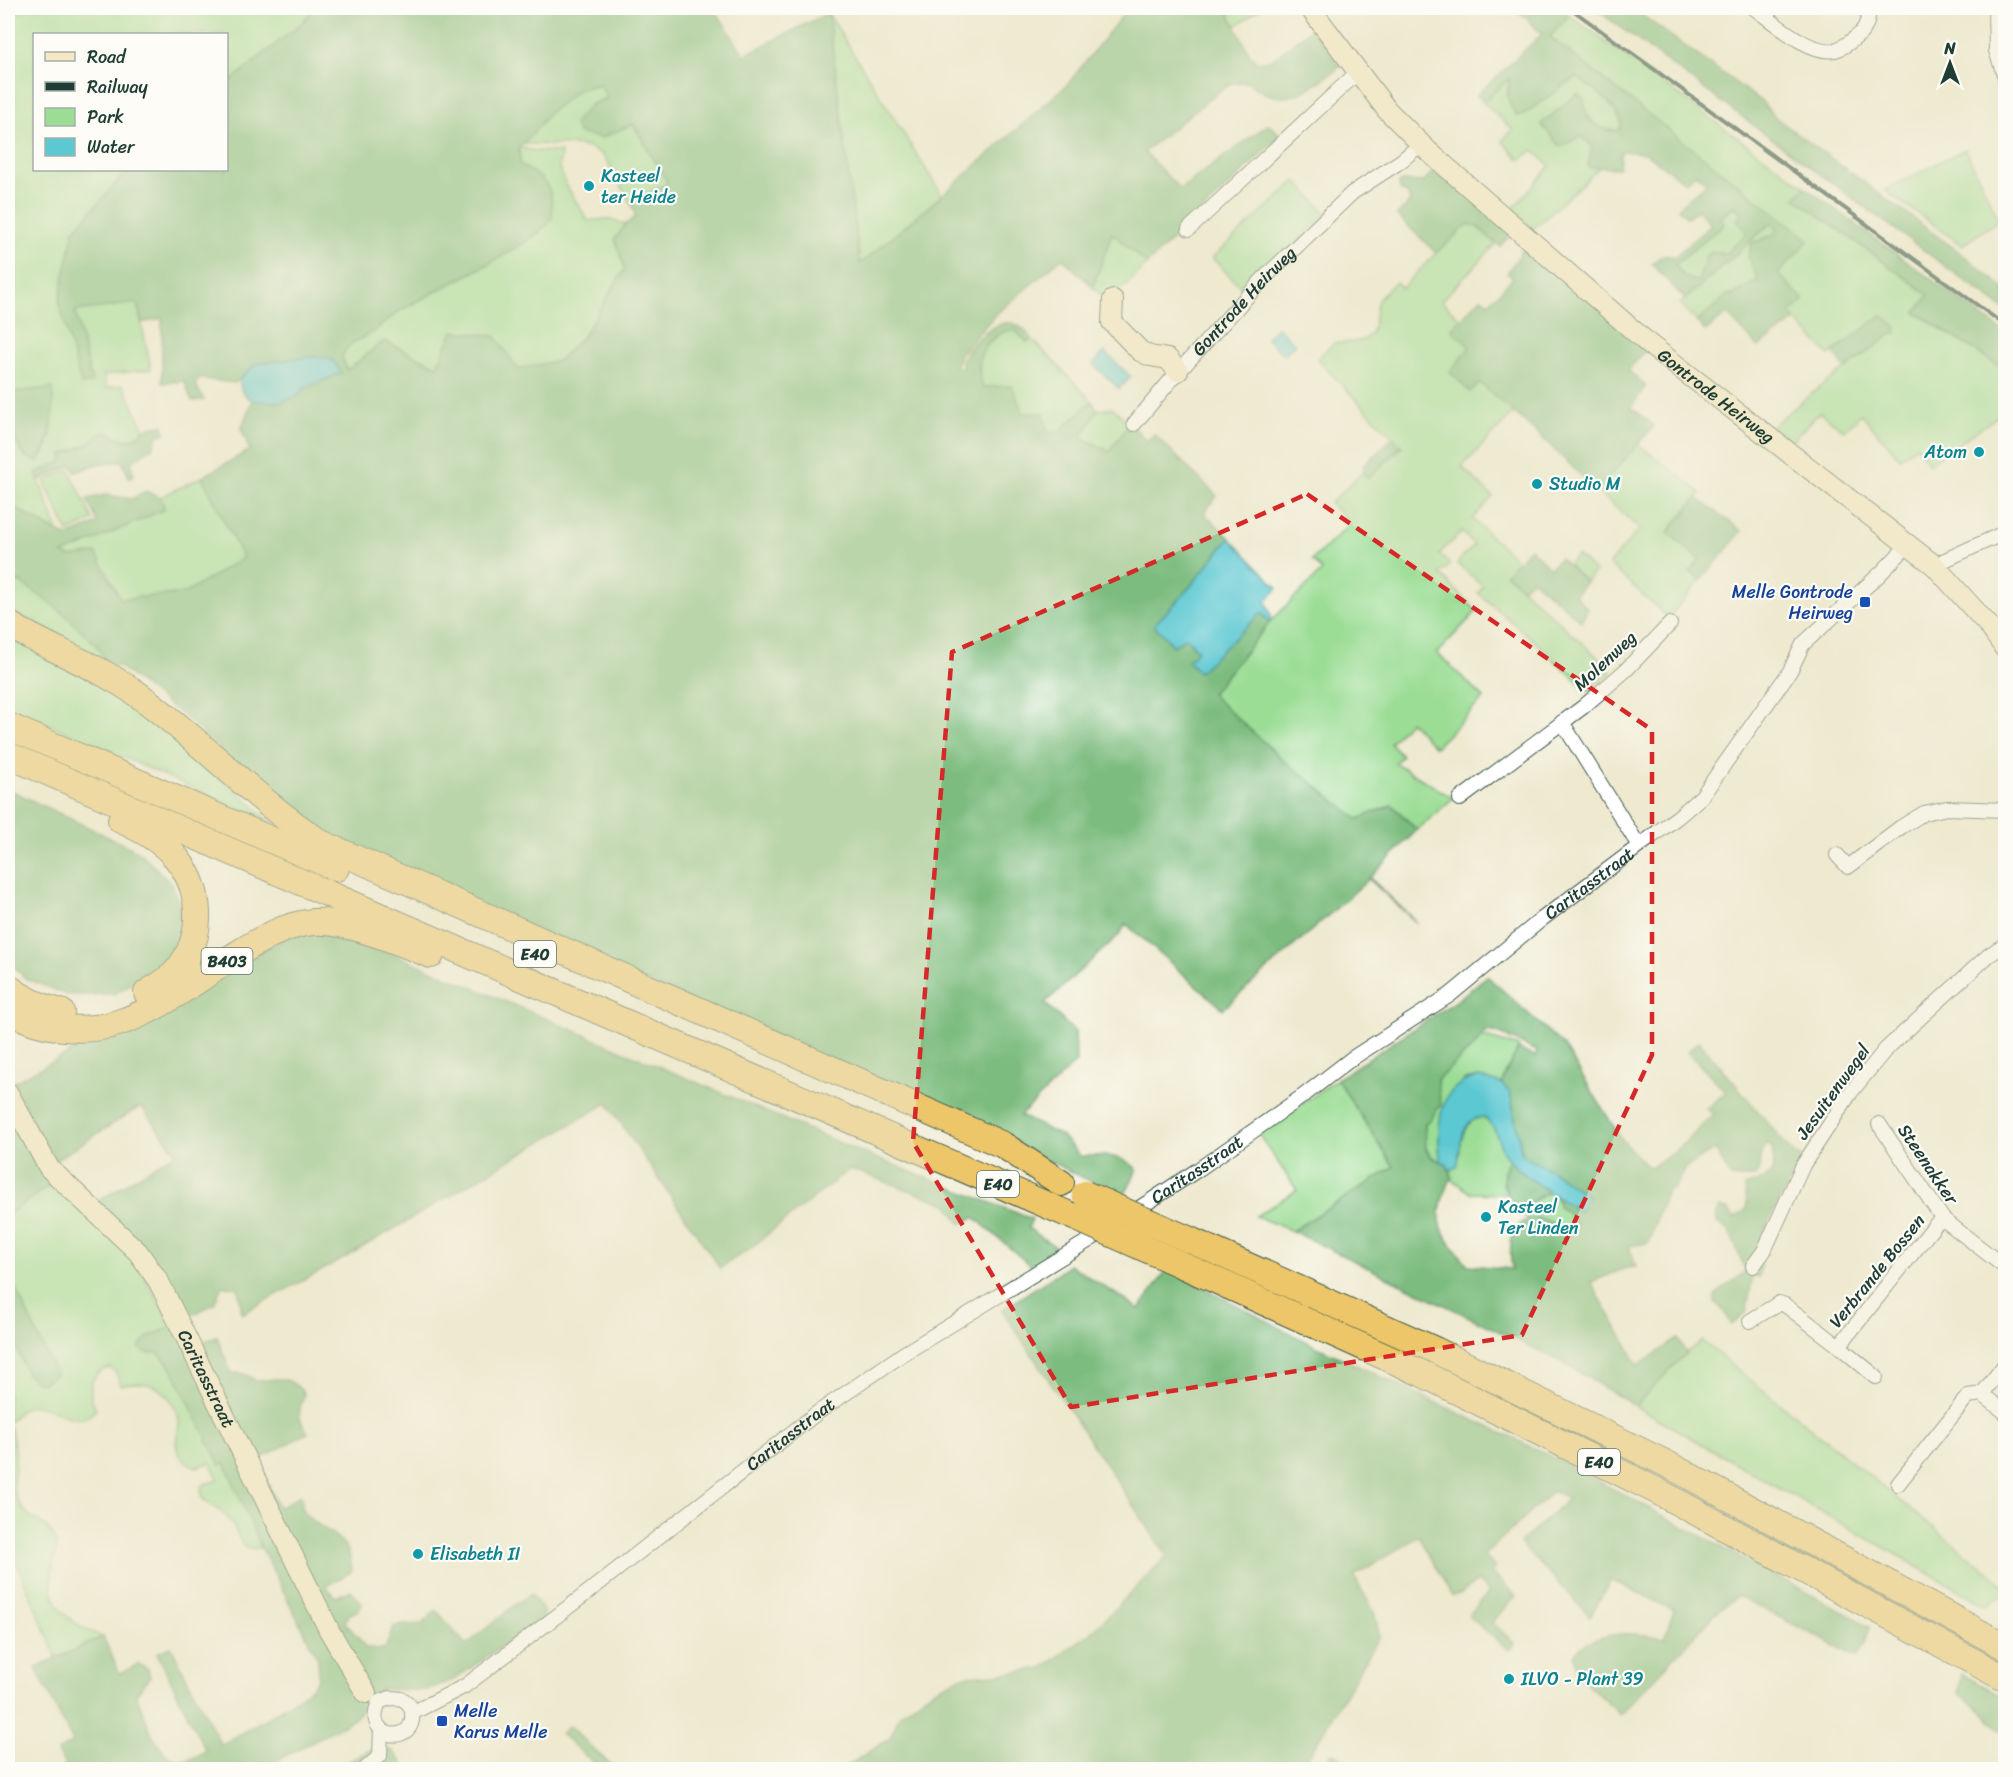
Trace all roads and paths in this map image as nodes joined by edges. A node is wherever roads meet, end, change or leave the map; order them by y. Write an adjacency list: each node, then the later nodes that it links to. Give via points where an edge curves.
1 (1310, 8): 5 (street, Gontrode Heirweg)
2 (1754, 8): 4 (street, via 1806,45 1822,50 1836,50 1858,36 1866,27)
3 (1995, 8): 6 (street, via 1996,51)
4 (1868, 10)
5 (1358, 72): 7 (street, Gontrode Heirweg, via 1387,110); 8 (street)
6 (2006, 80)
7 (1421, 144): 10 (street, Gontrode Heirweg, via 1352,193 1264,278); 13 (street, Gontrode Heirweg, via 1650,345)
8 (1189, 229)
9 (1113, 300): 10 (street, via 1112,322 1116,328 1140,351 1168,359)
10 (1178, 371): 11 (street, Gontrode Heirweg)
11 (1134, 424)
12 (2006, 532): 14 (street)
13 (1908, 545): 14 (street, Gontrode Heirweg); 24 (street, Caritasstraat, via 1803,644 1790,671 1702,796)
14 (1934, 565): 17 (street, Gontrode Heirweg)
15 (8, 624): 32 (highway, via 140,696 288,822 321,843 1003,1145)
16 (1670, 624): 18 (street, Molenweg, via 1626,670)
17 (2006, 650)
18 (1562, 722): 22 (street, Molenweg); 24 (street)
19 (8, 726): 32 (highway, E40)
20 (8, 755): 27 (highway, E40)
21 (8, 768): 28 (highway, B403, via 153,838 172,853 188,875 198,913 194,943 176,972 141,998 118,1007 94,1013 64,1013 39,1006)
22 (1460, 799)
23 (2006, 810): 25 (street, via 1947,808 1924,813 1848,867)
24 (1639, 846): 46 (street, Caritasstraat, via 1542,919 1450,996 1351,1059 1209,1162 1093,1239 903,1354 818,1413 465,1686)
25 (1837, 855)
26 (2006, 944): 34 (street, Jesuitenwegel, via 1886,1049 1851,1092 1803,1165 1764,1251)
27 (504, 969): 29 (highway, B403, via 451,963 368,932 314,922 262,939 144,1012 118,1023 62,1028 37,1023); 44 (highway, E40, bridge, via 1421,1373 1644,1484)
28 (8, 987)
29 (8, 1010)
30 (8, 1094): 45 (street, Caritasstraat, via 49,1168 138,1252 159,1282 330,1632)
31 (1879, 1124): 33 (street, Steenakker)
32 (1061, 1184): 43 (highway, E40, bridge, via 1435,1350 1667,1464)
33 (1943, 1220): 35 (street, Steenakker); 37 (street, Verbrande Bossen)
34 (1753, 1266)
35 (2006, 1268)
36 (1750, 1320): 37 (street, Verbrande Bossen, via 1779,1303)
37 (1839, 1346): 39 (street, Verbrande Bossen)
38 (2006, 1363): 40 (street)
39 (1876, 1377)
40 (1975, 1395): 41 (street); 42 (street)
41 (2006, 1413)
42 (1898, 1484)
43 (2006, 1647)
44 (2006, 1679)
45 (373, 1698): 46 (street, via 404,1700); 47 (street, via 376,1722)
46 (412, 1713): 47 (street, via 407,1730 389,1734)
47 (381, 1729): 48 (street, via 380,1756)
48 (364, 1770)

